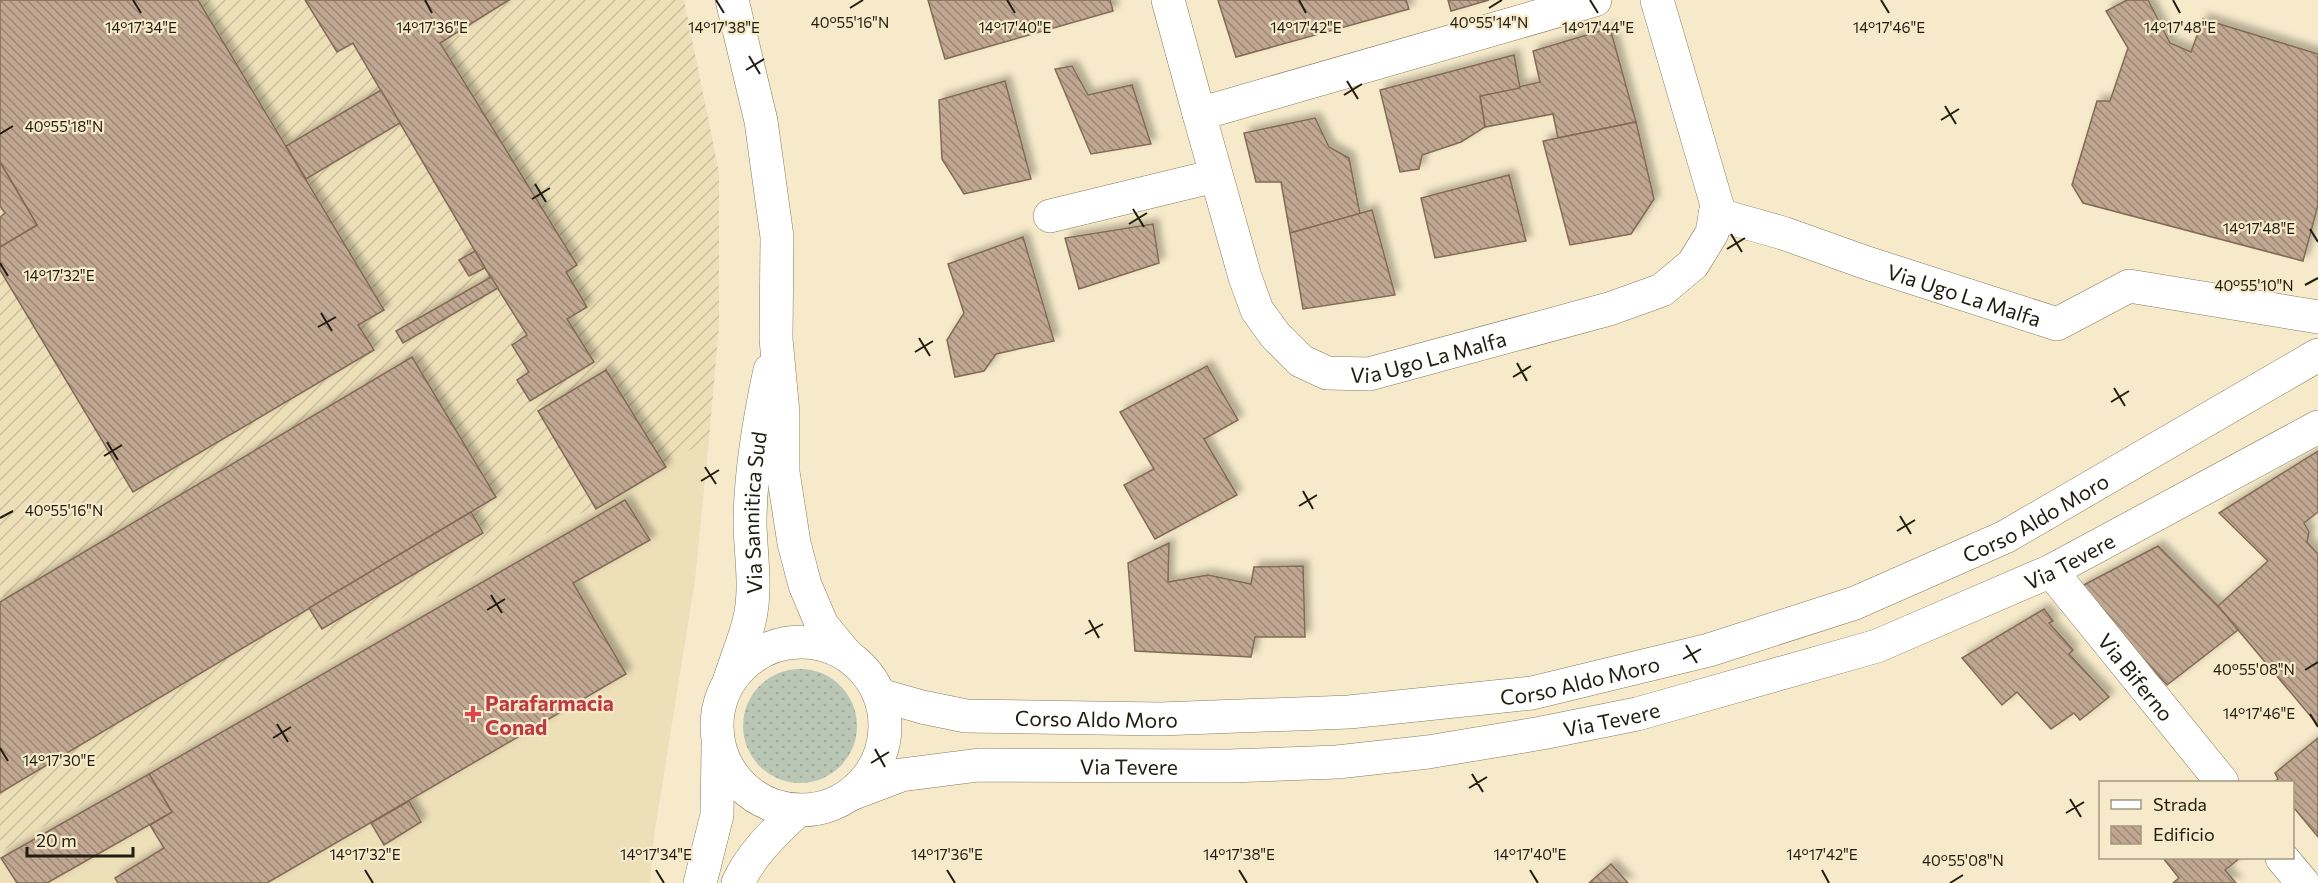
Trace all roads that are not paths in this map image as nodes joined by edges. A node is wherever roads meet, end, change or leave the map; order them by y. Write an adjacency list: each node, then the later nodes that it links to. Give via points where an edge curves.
1 (732, 0): 10 (street, Via Sannitica Sud, via 761,121 777,237)
2 (1168, 0): 5 (street, Via Ugo La Malfa)
3 (1595, 0): 5 (street)
4 (1658, 0): 7 (street, Via Ugo La Malfa, via 1717,205)
5 (1199, 114): 6 (street, Via Ugo La Malfa)
6 (1215, 176): 7 (street, Via Ugo La Malfa, via 1257,310 1301,361 1328,373 1369,374 1609,309 1662,290 1693,264 1712,233); 8 (street)
7 (1715, 214): 9 (street, Via Ugo La Malfa, via 2057,324 2129,286)
8 (1050, 216)
9 (2318, 317)
10 (776, 339): 14 (street, Via Sannitica Sud, via 783,413 783,472 794,543 805,585 822,625); 15 (street, Via Sannitica Sud, via 752,477 753,577 749,621)
11 (2318, 355): 16 (street, Corso Aldo Moro, via 2005,537 1855,603 1709,650 1532,693 1349,712 1160,719 966,716)
12 (2318, 427): 13 (street, Via Tevere)
13 (2051, 571): 18 (street, Via Biferno); 19 (street, Via Tevere, via 1877,646 1637,714 1542,734 1337,762 1229,766 979,765 901,775)
14 (846, 654): 15 (street, via 821,644 785,644 768,649 745,664); 16 (street, via 866,672)
15 (728, 685): 17 (street, via 718,712)
16 (880, 695): 19 (street, via 886,722 883,748 871,774)
17 (718, 740): 20 (street, via 727,767 745,790 770,805); 22 (street, via 717,815)
18 (2220, 781)
19 (851, 794): 20 (street, via 825,807)
20 (797, 811): 23 (street, via 746,866)
21 (2283, 859): 24 (street)
22 (700, 883)
23 (738, 883)
24 (2303, 883)

